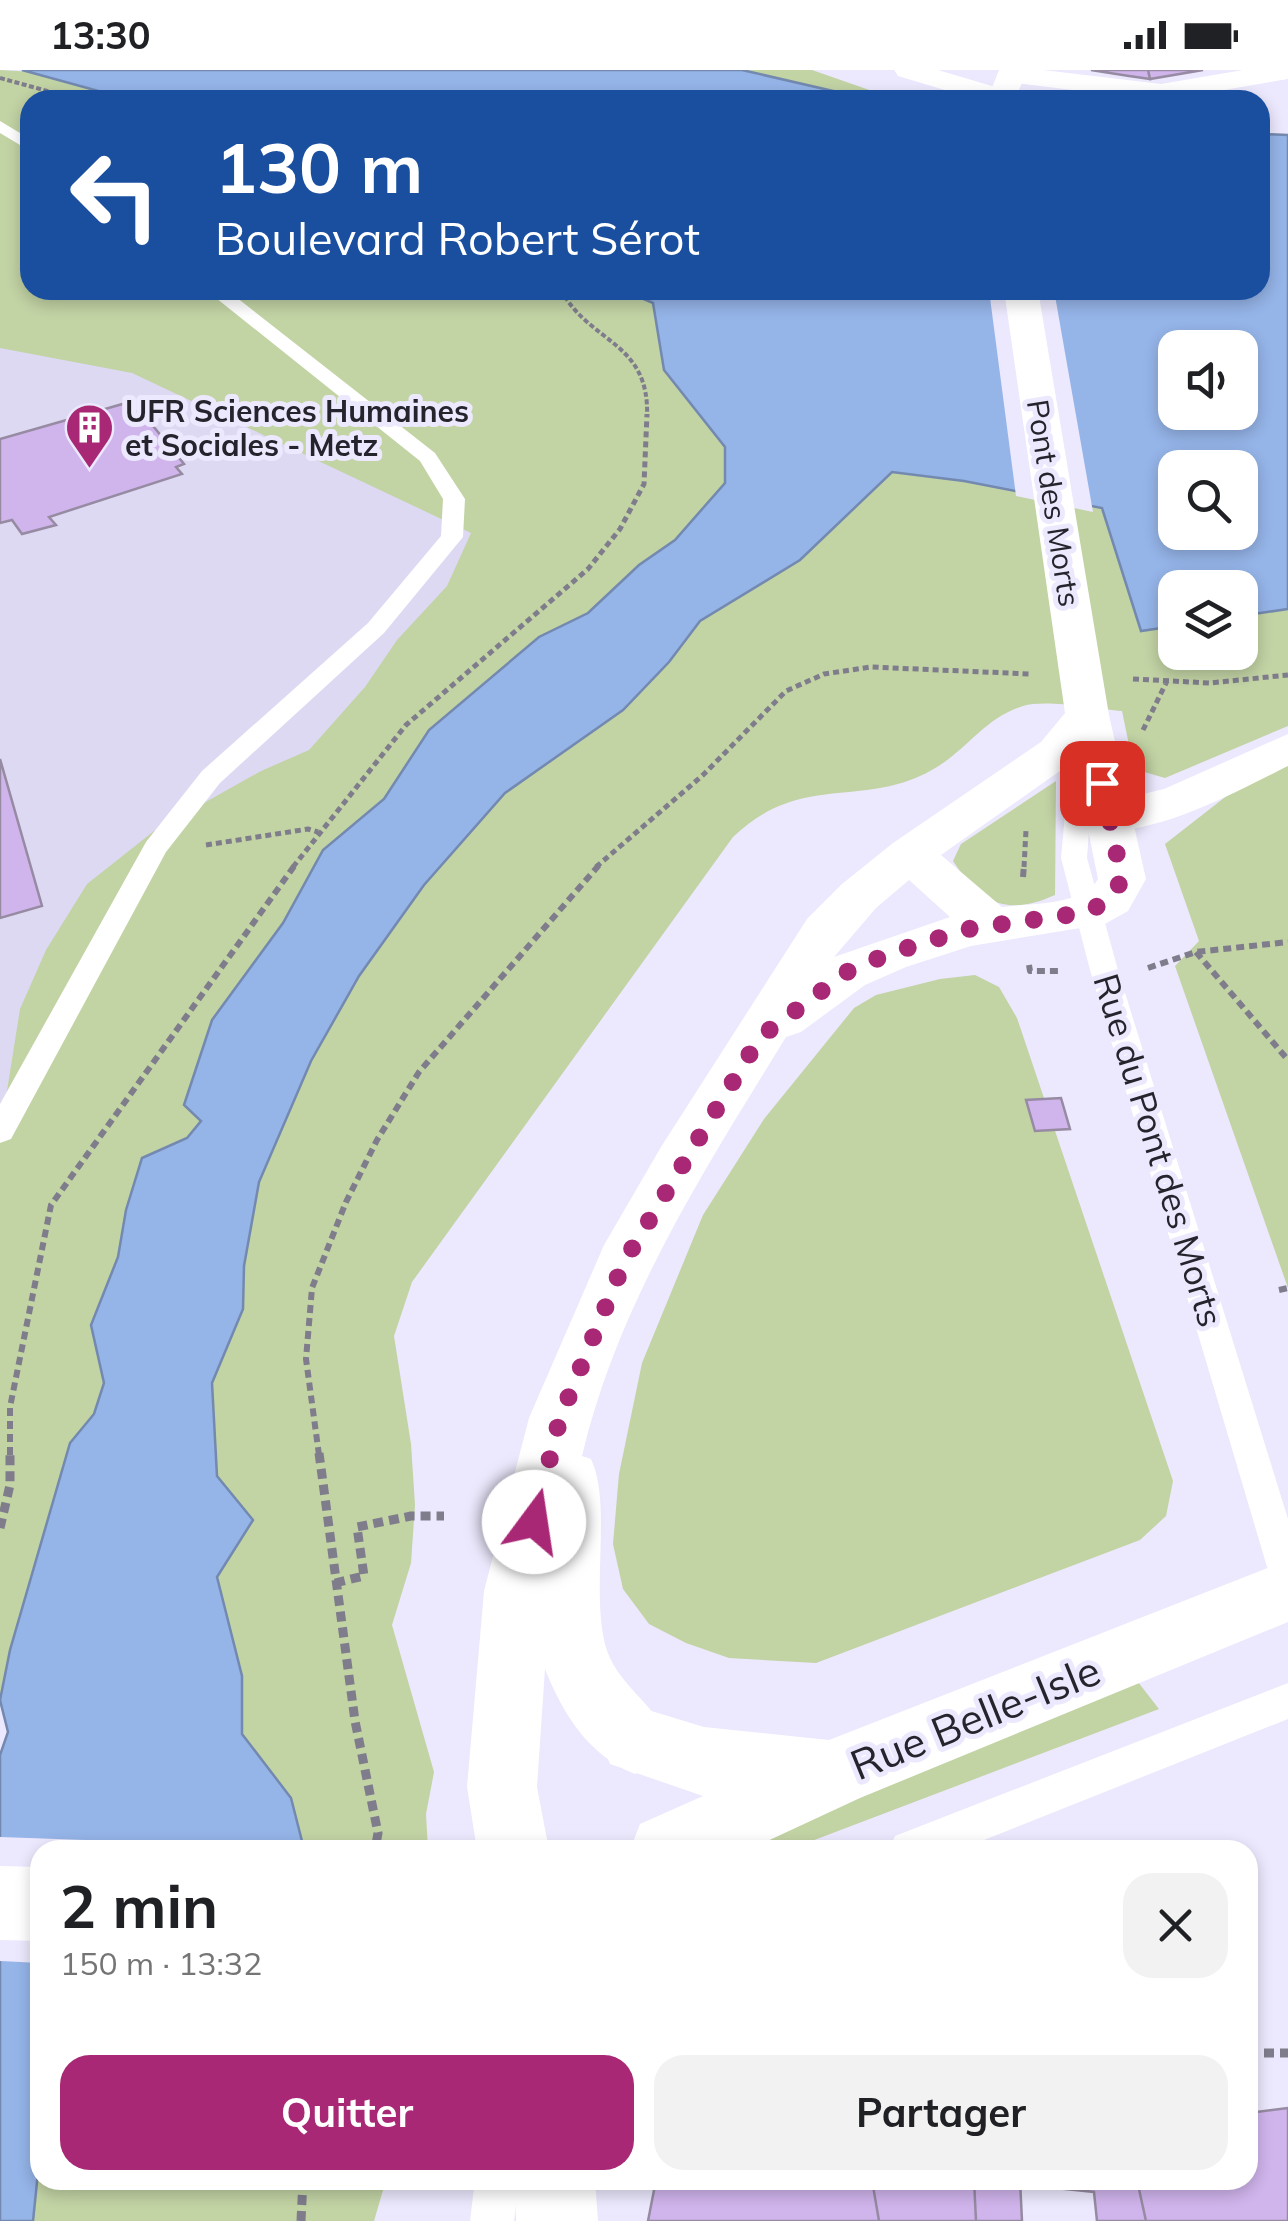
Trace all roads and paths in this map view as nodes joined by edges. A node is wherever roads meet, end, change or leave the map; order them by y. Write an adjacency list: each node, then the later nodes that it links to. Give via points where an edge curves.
1 (908, 70): 4 (main road)
2 (1288, 70): 7 (main road)
3 (0, 78): 5 (path)
4 (1005, 85): 6 (main road)
5 (44, 90)
6 (1119, 90)
7 (1175, 90)
8 (229, 300): 21 (lane, via 428,457 454,498 452,537 376,628 211,777)
9 (566, 300): 20 (path, via 631,357 648,392 644,484 588,568 406,725)
10 (1023, 300): 15 (main road, Pont des Morts)
11 (1032, 674): 36 (path, via 872,667 824,674 786,691 703,775 584,878 419,1072 354,1186 312,1288 306,1359)
12 (1288, 675): 14 (path)
13 (1129, 679): 14 (path)
14 (1168, 682): 16 (path)
15 (1087, 715): 18 (main road, Pont des Morts); 22 (main road, via 1057,752); 24 (lane, Rue du Pont des Morts, via 1074,858)
16 (1139, 738)
17 (1288, 748): 18 (main road, via 1178,801)
18 (1110, 817): 24 (main road, Pont des Morts, via 1122,879 1111,898)
19 (1026, 829): 23 (path)
20 (318, 832): 21 (path); 34 (path, via 51,1205 10,1407 10,1486)
21 (154, 848): 31 (lane)
22 (910, 854): 25 (main road); 29 (main road, via 825,932)
23 (1023, 884)
24 (1088, 912): 25 (main road); 35 (lane, Rue du Pont des Morts)
25 (992, 926): 29 (main road, via 847,972)
26 (1288, 942): 27 (path)
27 (1196, 952): 28 (path); 30 (path)
28 (1148, 968)
29 (760, 1037): 32 (main road, via 624,1262)
30 (1288, 1060)
31 (0, 1132)
32 (573, 1392): 39 (main road, via 565,1592 578,1666 602,1708 634,1740 666,1754 742,1769); 41 (main road, via 560,1418 517,1591 502,1786)
33 (444, 1516): 36 (path, via 357,1528 364,1576)
34 (0, 1528)
35 (1288, 1578)
36 (335, 1583): 40 (path)
37 (1288, 1591): 39 (main road, Rue Belle-Isle)
38 (1288, 1701): 43 (lane)
39 (836, 1773): 42 (main road, Rue Belle-Isle)
40 (377, 1840)
41 (511, 1840)
42 (688, 1840)
43 (935, 1840)
44 (0, 1903): 45 (main road)
45 (30, 1904)
46 (1258, 2053): 47 (path)
47 (1288, 2053)
48 (303, 2190): 51 (path)
49 (496, 2190): 52 (lane)
50 (555, 2190): 53 (main road)
51 (301, 2221)
52 (492, 2221)
53 (557, 2221)

